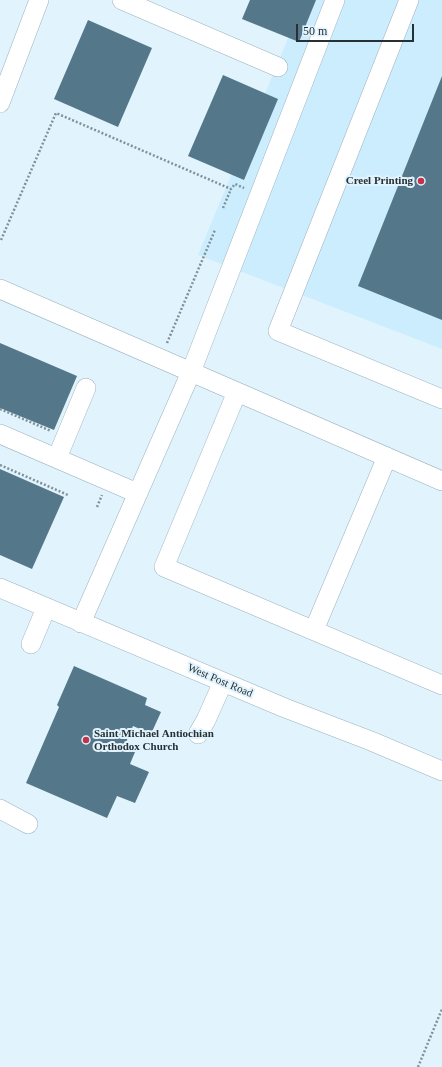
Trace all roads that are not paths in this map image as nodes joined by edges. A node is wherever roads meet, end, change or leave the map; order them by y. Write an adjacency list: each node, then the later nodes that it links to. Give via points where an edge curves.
1 (39, 0): 6 (street)
2 (122, 0): 5 (street)
3 (335, 0): 8 (street)
4 (409, 0): 11 (street, via 278,331)
5 (278, 67)
6 (0, 103)
7 (0, 289): 8 (street)
8 (191, 372): 10 (street); 16 (street)
9 (86, 388): 14 (street)
10 (237, 392): 13 (street); 20 (street, via 164,567)
11 (442, 399)
12 (0, 434): 14 (street)
13 (387, 457): 15 (street); 20 (street)
14 (57, 458): 16 (street)
15 (442, 481)
16 (138, 493): 19 (street)
17 (0, 588): 18 (street, West Post Road)
18 (46, 608): 19 (street, West Post Road); 21 (street)
19 (81, 623): 22 (street, West Post Road)
20 (314, 630): 23 (street)
21 (31, 644)
22 (223, 682): 24 (street); 25 (street, West Post Road)
23 (442, 685)
24 (198, 734)
25 (442, 770)
26 (0, 809): 27 (street)
27 (28, 824)

